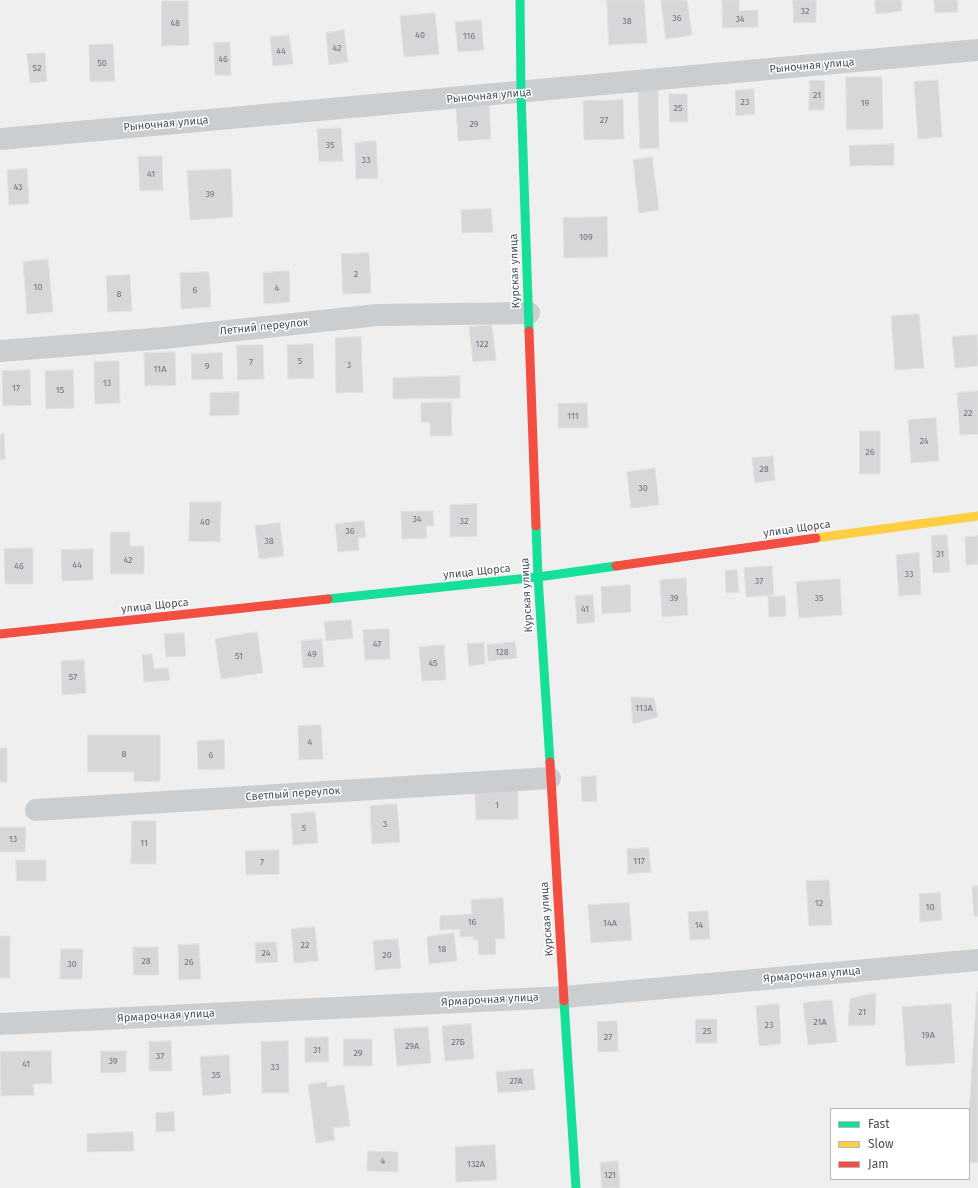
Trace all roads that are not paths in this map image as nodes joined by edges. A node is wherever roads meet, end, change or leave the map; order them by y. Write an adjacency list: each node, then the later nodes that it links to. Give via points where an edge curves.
1 (520, 0): 3 (street, Курская улица)
2 (978, 50): 3 (street, Рыночная улица)
3 (521, 93): 4 (street, Рыночная улица); 5 (street, Курская улица)
4 (0, 139)
5 (529, 313): 6 (street, Летний переулок, via 377,315 164,338); 8 (street, Курская улица)
6 (0, 351)
7 (978, 516): 8 (street, улица Щорса)
8 (538, 577): 9 (street, улица Щорса); 10 (street, Курская улица)
9 (0, 634)
10 (550, 778): 11 (street, Светлый переулок); 13 (street, Курская улица)
11 (36, 810)
12 (978, 960): 13 (street, Ярмарочная улица)
13 (564, 997): 14 (street, Ярмарочная улица); 15 (street, Курская улица)
14 (0, 1024)
15 (576, 1188)

